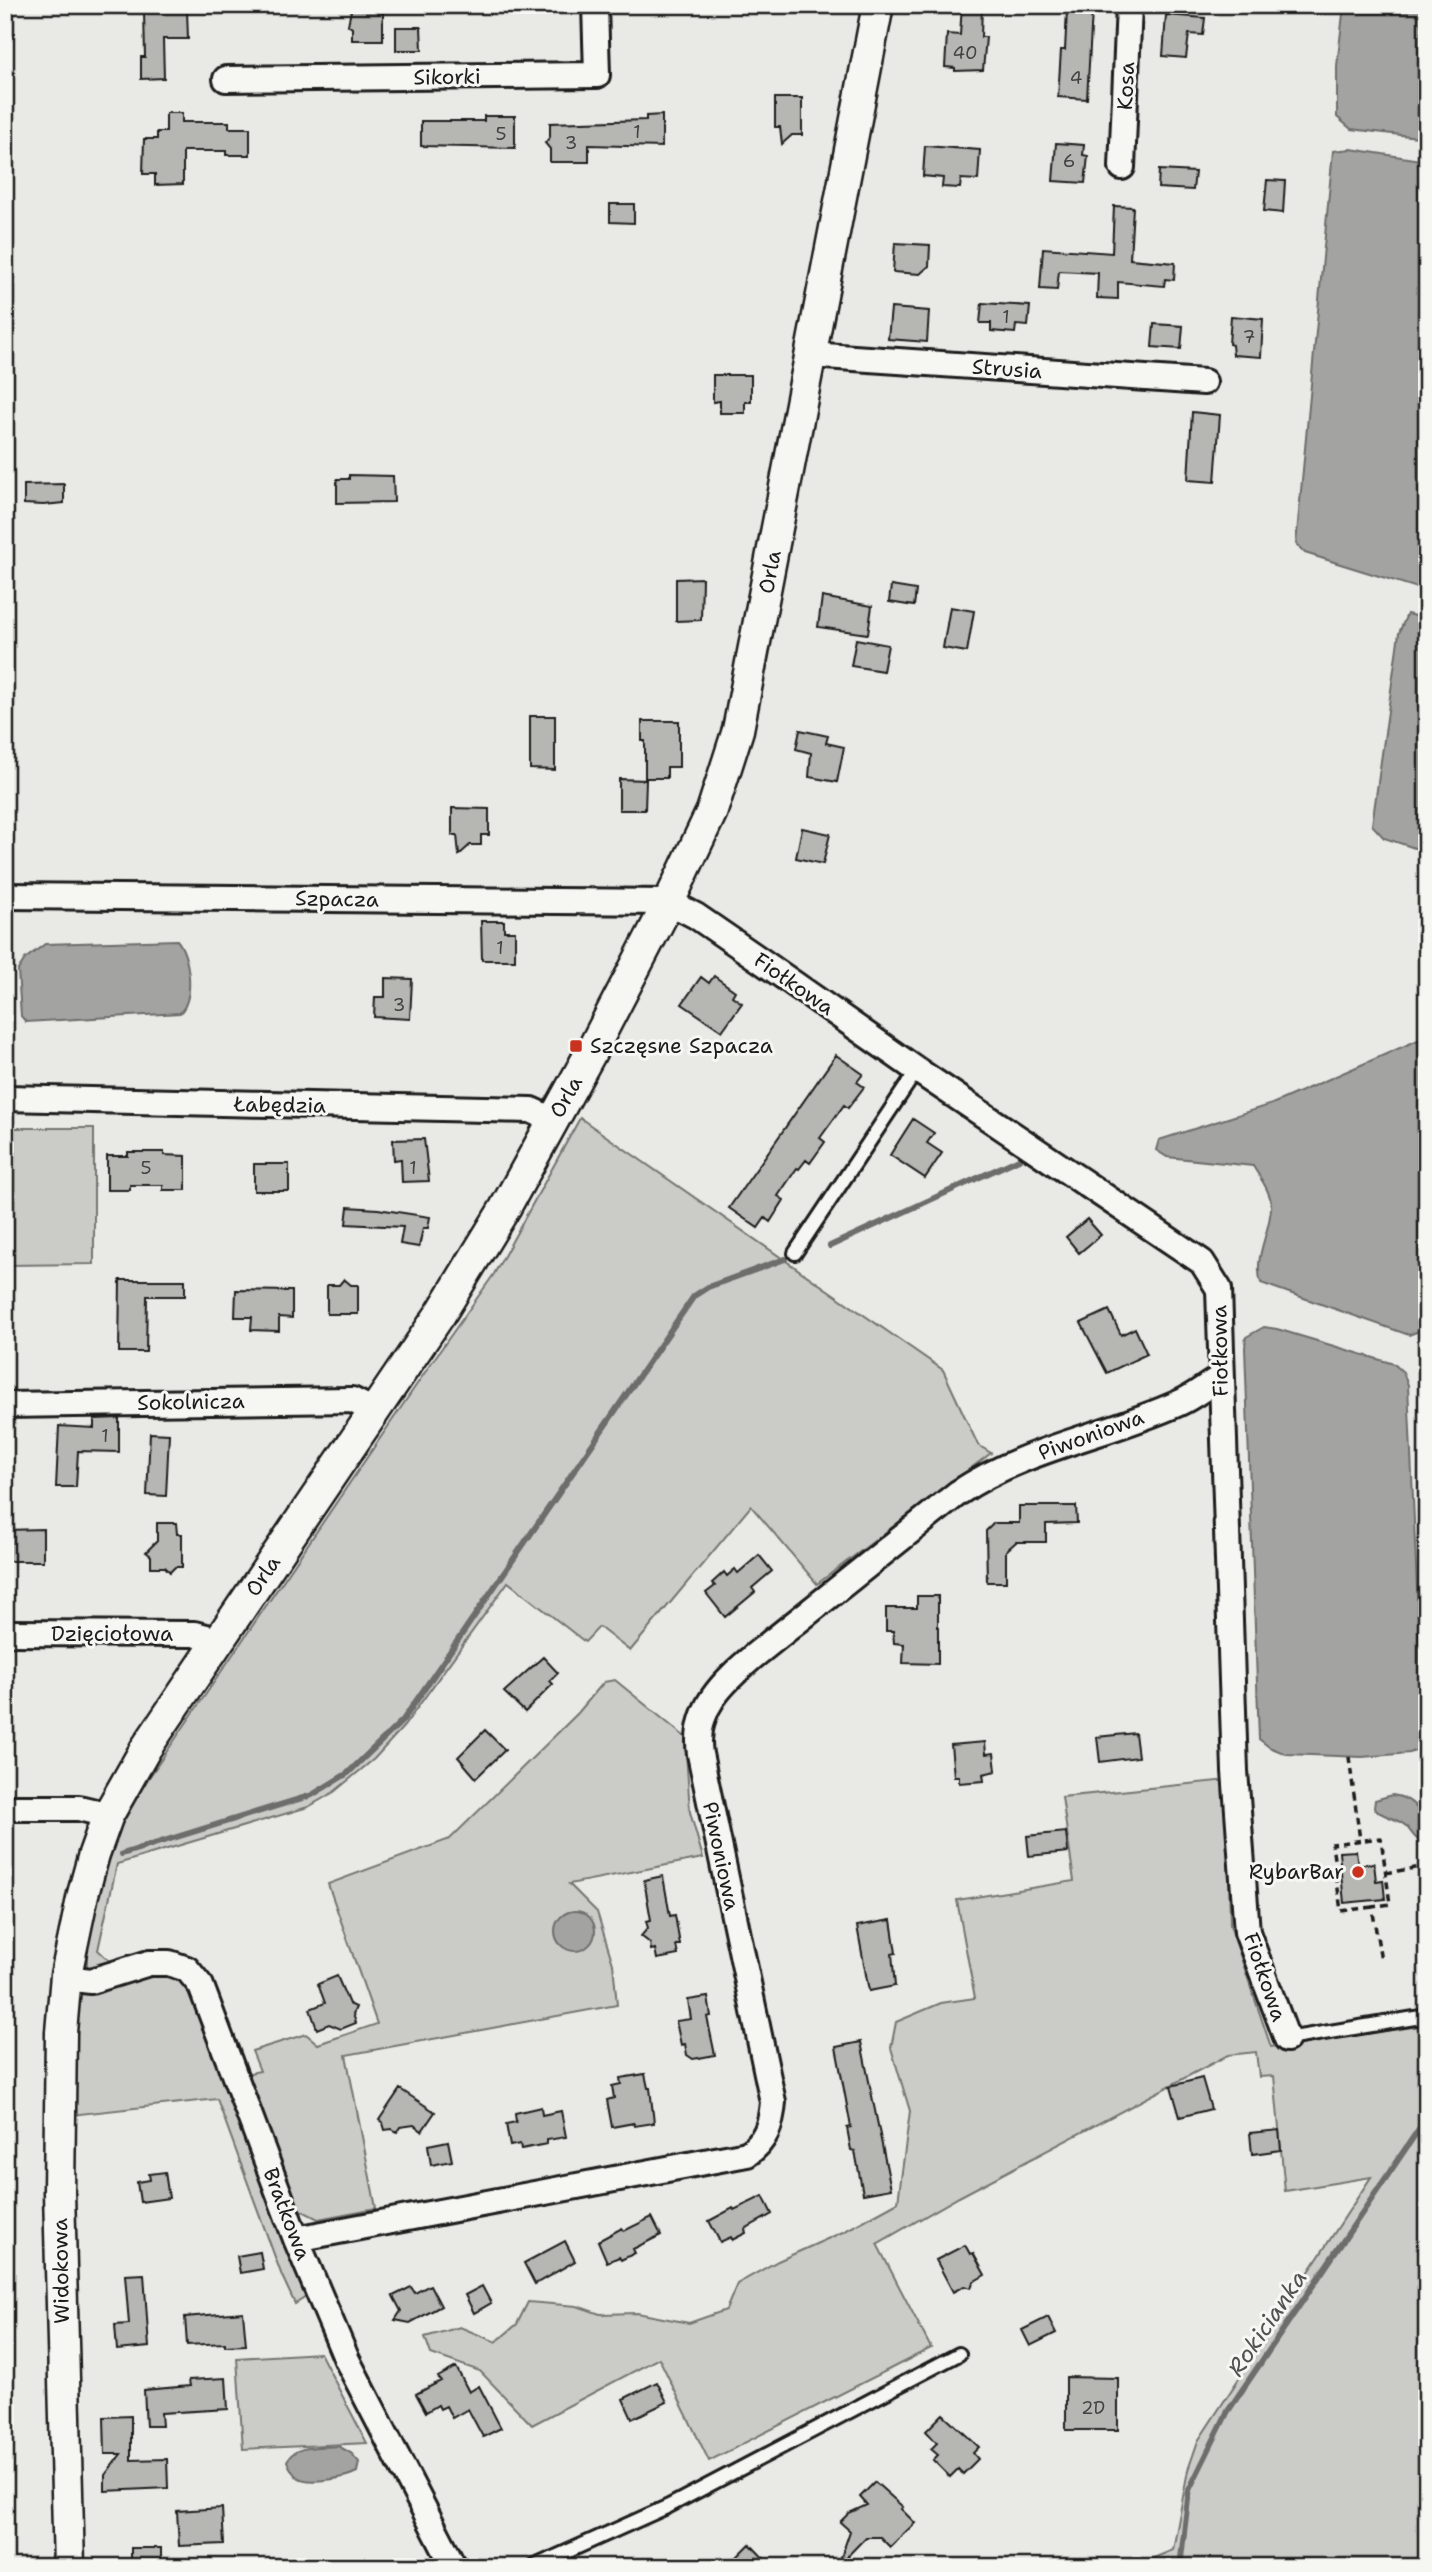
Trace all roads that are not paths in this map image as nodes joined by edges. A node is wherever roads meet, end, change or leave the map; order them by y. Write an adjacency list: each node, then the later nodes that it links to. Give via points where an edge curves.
1 (596, 5): 4 (street, Sikorki, via 597,75)
2 (878, 5): 6 (street, Orla)
3 (1129, 5): 5 (street, Kosa)
4 (226, 79)
5 (1122, 167)
6 (810, 355): 7 (street, Strusia); 9 (street, Orla, via 738,730 712,811)
7 (1204, 382)
8 (5, 896): 9 (street, Szpacza)
9 (670, 902): 10 (street, Fiołkowa); 12 (street, Orla)
10 (917, 1070): 13 (lane); 14 (street, Fiołkowa, via 1202,1262 1219,1289)
11 (5, 1098): 12 (street, Łabędzia, via 531,1110)
12 (553, 1119): 16 (street, Orla, via 474,1261)
13 (795, 1253)
14 (1220, 1378): 23 (street, Fiołkowa, via 1235,1771 1247,1932); 24 (street, Piwoniowa, via 1180,1403 979,1479 755,1656 720,1686 711,1700 700,1726 700,1754 773,2102 767,2134 756,2147 747,2154)
15 (5, 1405): 16 (street, Sokolnicza, via 352,1400)
16 (374, 1411): 18 (street, Orla)
17 (5, 1633): 18 (street, Dzięciołowa, via 194,1634)
18 (216, 1644): 20 (street, Orla, via 146,1748)
19 (5, 1808): 20 (street, via 79,1808)
20 (108, 1815): 21 (street, Orla, via 83,1894)
21 (66, 1976): 24 (street, Bratkowa, via 91,1981 149,1963 187,1969 201,1986); 26 (street, Widokowa, via 59,2192)
22 (1427, 2016): 23 (lane)
23 (1287, 2039)
24 (296, 2239): 27 (street, Bratkowa, via 347,2360)
25 (959, 2354): 28 (lane, via 668,2506)
26 (69, 2567)
27 (454, 2567)
28 (534, 2567)

